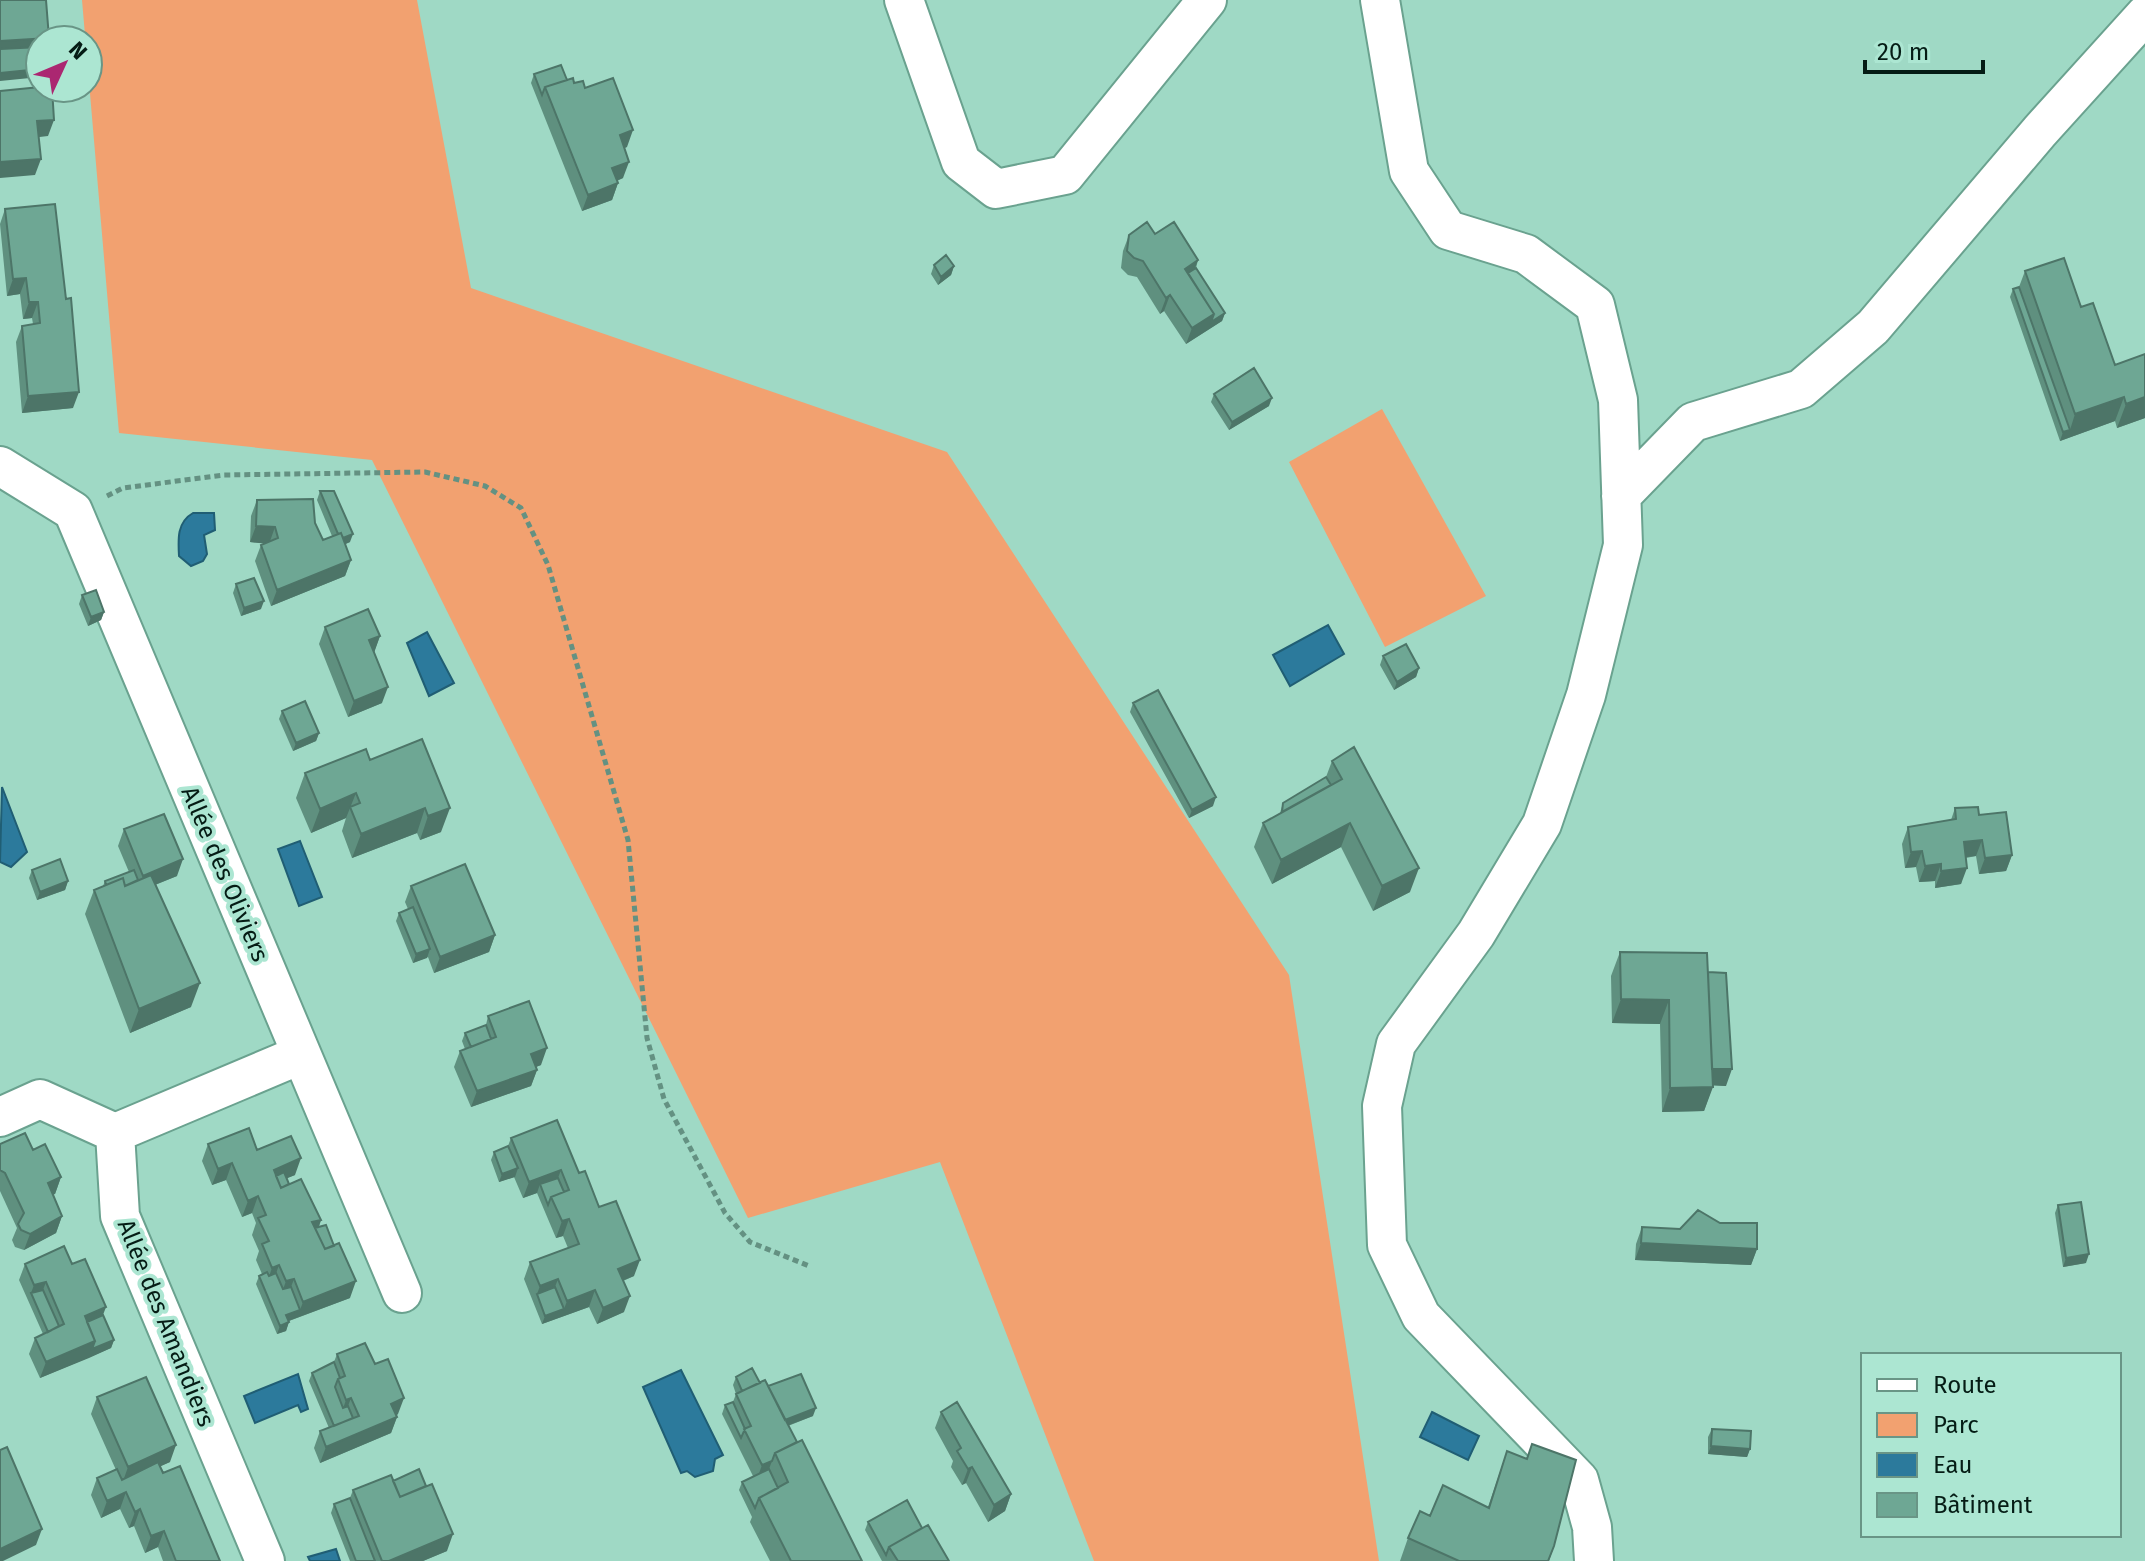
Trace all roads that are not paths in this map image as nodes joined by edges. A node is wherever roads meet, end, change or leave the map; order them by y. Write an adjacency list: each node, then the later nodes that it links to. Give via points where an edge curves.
1 (904, 0): 2 (street, via 961,162 996,189 1065,175)
2 (1207, 0)
3 (1380, 0): 6 (street, via 1409,171 1448,230 1526,254 1595,305 1618,400)
4 (2145, 15): 6 (street, via 1873,327 1801,389 1693,422)
5 (10, 472): 7 (street, Allée des Oliviers, via 73,511)
6 (1621, 496): 12 (street, via 1623,545 1586,695 1542,824 1476,934 1396,1044 1382,1106 1387,1245 1421,1316 1579,1480 1592,1527)
7 (300, 1055): 9 (street); 10 (street, Allée des Oliviers)
8 (0, 1117): 9 (street, via 40,1099)
9 (115, 1133): 11 (street, Allée des Amandiers, via 120,1216)
10 (402, 1293)
11 (265, 1561)
12 (1594, 1561)

